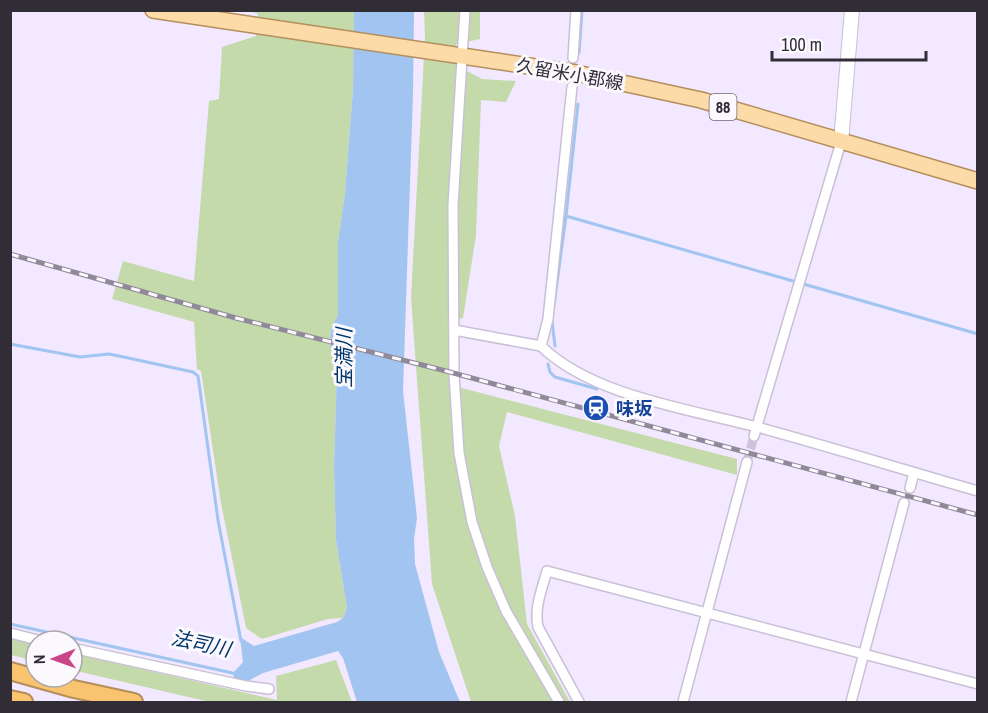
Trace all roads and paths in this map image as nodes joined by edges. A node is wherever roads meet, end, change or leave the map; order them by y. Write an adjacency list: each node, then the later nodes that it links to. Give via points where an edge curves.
1 (153, 10): 5 (main road, 久留米小郡線 / 88)
2 (465, 10): 5 (street)
3 (576, 10): 6 (street)
4 (852, 10): 8 (street)
5 (460, 56): 8 (main road, 久留米小郡線 / 88, via 576,73 700,100); 10 (street, via 453,205)
6 (573, 58)
7 (572, 87): 11 (street, via 548,319)
8 (841, 142): 9 (main road, 久留米小郡線 / 88); 12 (street)
9 (978, 181)
10 (454, 330): 11 (street); 27 (street, via 459,453 472,522 506,611)
11 (541, 346): 12 (street, via 554,359 596,382)
12 (756, 432): 14 (street)
13 (747, 462): 18 (street)
14 (914, 473): 15 (street); 16 (street)
15 (910, 488)
16 (978, 491)
17 (904, 503): 20 (street)
18 (707, 613): 20 (street); 28 (street, via 547,570 537,607 538,627); 29 (street)
19 (84, 651): 23 (street)
20 (863, 652): 22 (street); 30 (street)
21 (10, 671): 26 (highway)
22 (978, 684)
23 (269, 689)
24 (10, 699): 25 (highway)
25 (24, 702)
26 (134, 702)
27 (559, 702)
28 (579, 702)
29 (683, 702)
30 (851, 702)

